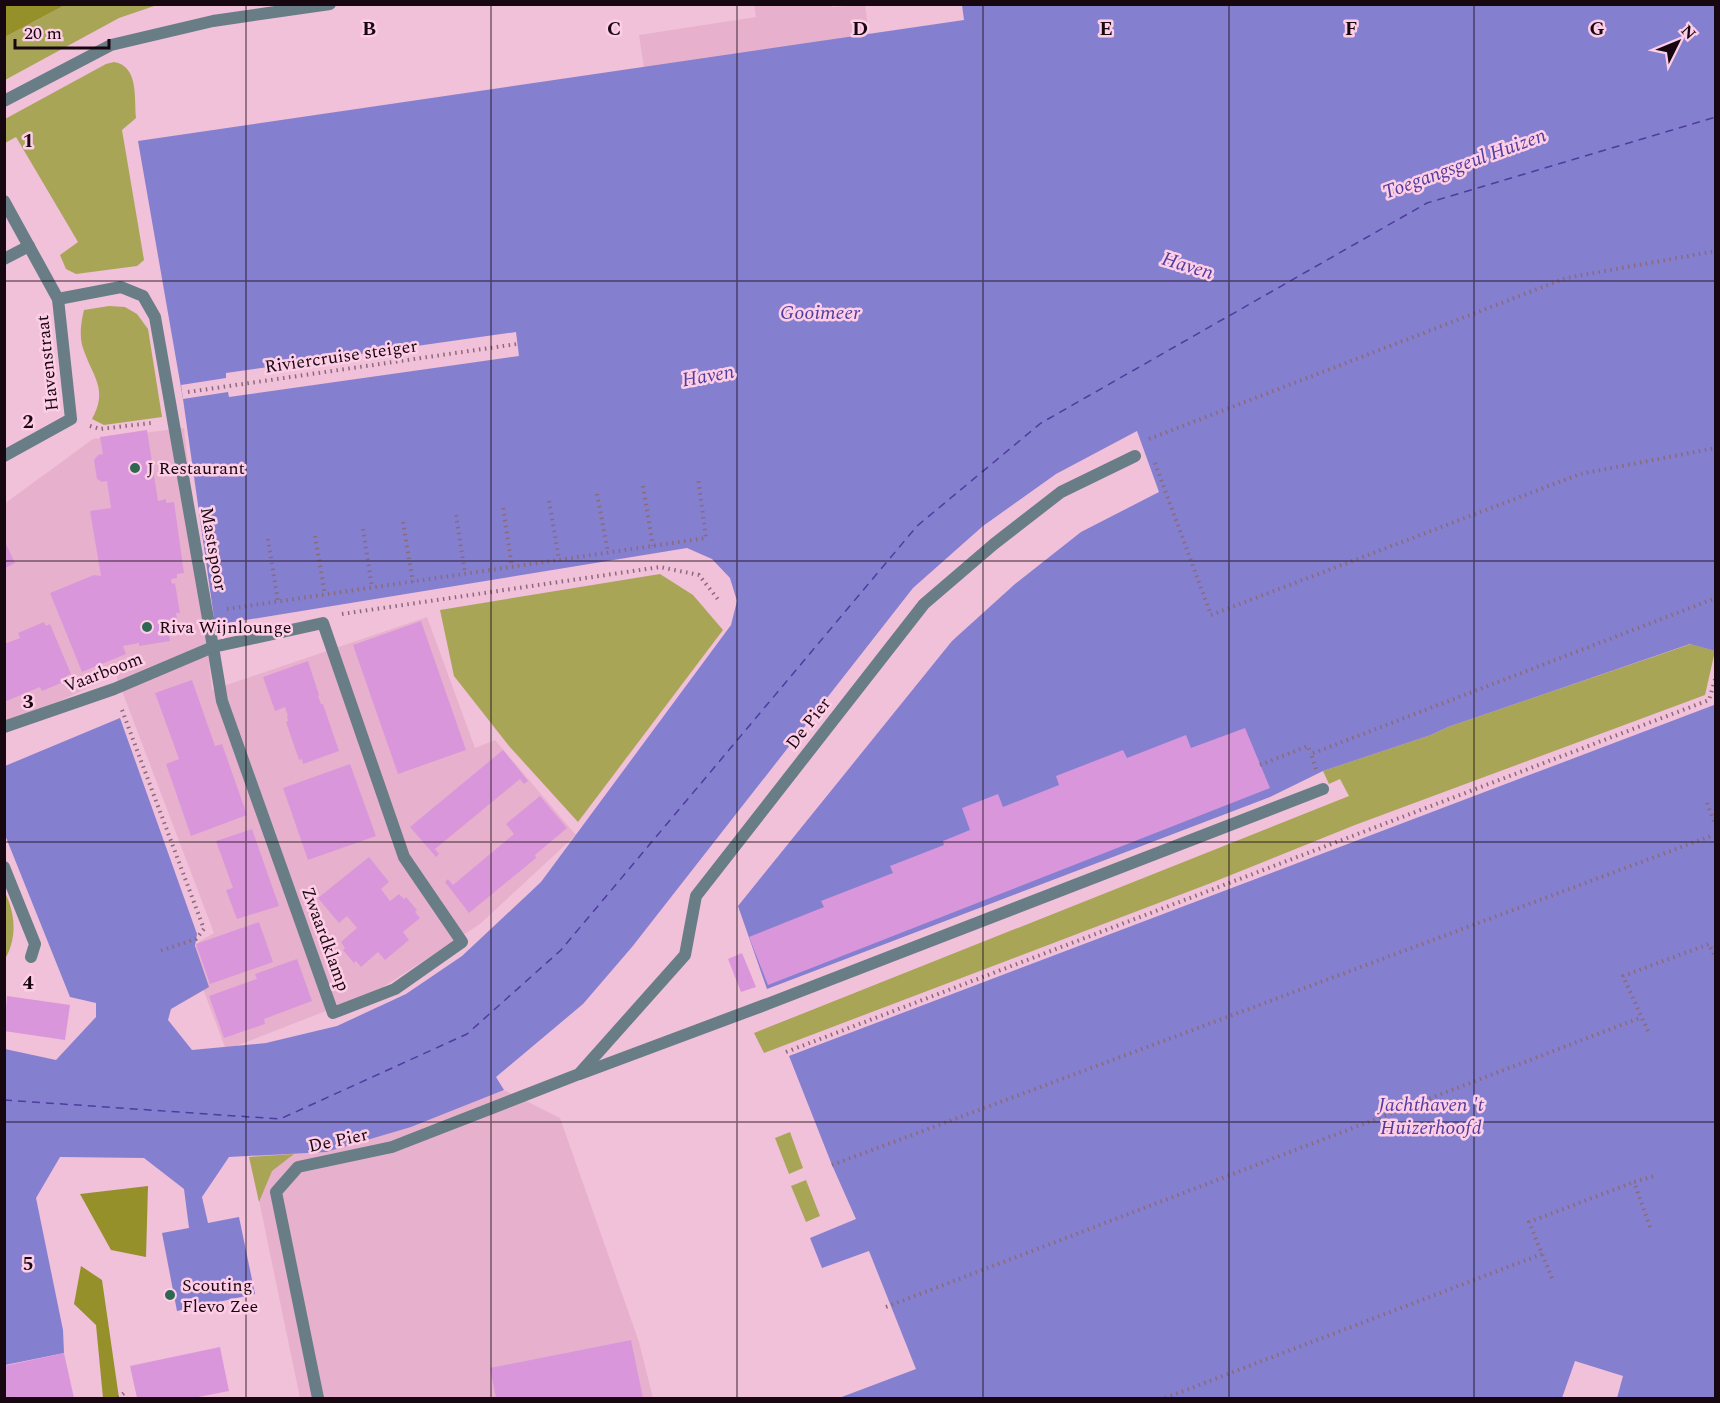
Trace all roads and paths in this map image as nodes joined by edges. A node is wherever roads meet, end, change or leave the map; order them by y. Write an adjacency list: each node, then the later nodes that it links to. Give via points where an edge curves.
1 (330, 4): 2 (street, via 213,21 111,45)
2 (4, 101)
3 (4, 201): 4 (street)
4 (29, 246): 6 (street); 7 (street)
5 (1716, 251): 12 (path, via 1566,278)
6 (4, 259)
7 (58, 299): 9 (street, Mastspoor, via 121,287 143,296 155,317); 10 (street, Havenstraat)
8 (517, 345): 9 (path, Riviercruise steiger)
9 (168, 394): 11 (street, Mastspoor)
10 (71, 419): 11 (path, via 100,429); 14 (street, Havenstraat)
11 (172, 421): 38 (street, Mastspoor)
12 (1147, 440)
13 (1716, 448): 16 (path, via 1580,474 1211,615)
14 (4, 456)
15 (1136, 456): 57 (street, De Pier, via 1061,492 924,604 696,896 685,955)
16 (1155, 462)
17 (698, 478): 27 (path, via 706,538)
18 (643, 486): 27 (path)
19 (597, 494): 28 (path)
20 (549, 501): 29 (path)
21 (503, 508): 30 (path)
22 (456, 515): 31 (path)
23 (403, 522): 32 (path)
24 (363, 529): 33 (path)
25 (315, 536): 34 (path)
26 (268, 539): 36 (path)
27 (653, 546): 28 (path)
28 (608, 552): 29 (path)
29 (559, 560): 30 (path)
30 (512, 567): 31 (path)
31 (465, 573): 32 (path)
32 (413, 582): 33 (path)
33 (372, 588): 34 (path)
34 (325, 595): 36 (path)
35 (1716, 598): 44 (path)
36 (278, 602): 38 (path)
37 (720, 602): 39 (path, via 699,575 660,567 333,616)
38 (207, 612): 40 (street, Mastspoor)
39 (323, 623): 40 (street); 40 (street, Zwaardklamp, via 404,857 462,942 395,989 333,1013 222,701)
40 (213, 647): 42 (street, Vaarboom)
41 (1716, 676): 56 (path, via 1708,700)
42 (114, 689): 43 (street, Vaarboom); 51 (path, via 204,928 196,939)
43 (4, 728)
44 (1311, 754): 45 (path, via 1308,746); 46 (path)
45 (1260, 765)
46 (1323, 789): 57 (street, De Pier)
47 (1707, 804): 48 (path)
48 (1716, 827)
49 (1716, 834): 58 (path)
50 (4, 867): 52 (street, via 35,944)
51 (157, 952)
52 (32, 957)
53 (1716, 959): 54 (path, via 1709,944 1623,976)
54 (1642, 1017): 55 (path); 64 (path)
55 (1648, 1030)
56 (786, 1052)
57 (579, 1074): 67 (street, De Pier, via 392,1147 298,1167 276,1192)
58 (832, 1165)
59 (1654, 1176): 60 (path)
60 (1634, 1182): 61 (path); 62 (path, via 1529,1222)
61 (1650, 1227)
62 (1542, 1254): 63 (path); 68 (path)
63 (1551, 1278)
64 (886, 1307)
65 (124, 1392): 66 (path)
66 (118, 1398)
67 (318, 1398)
68 (1165, 1398)

